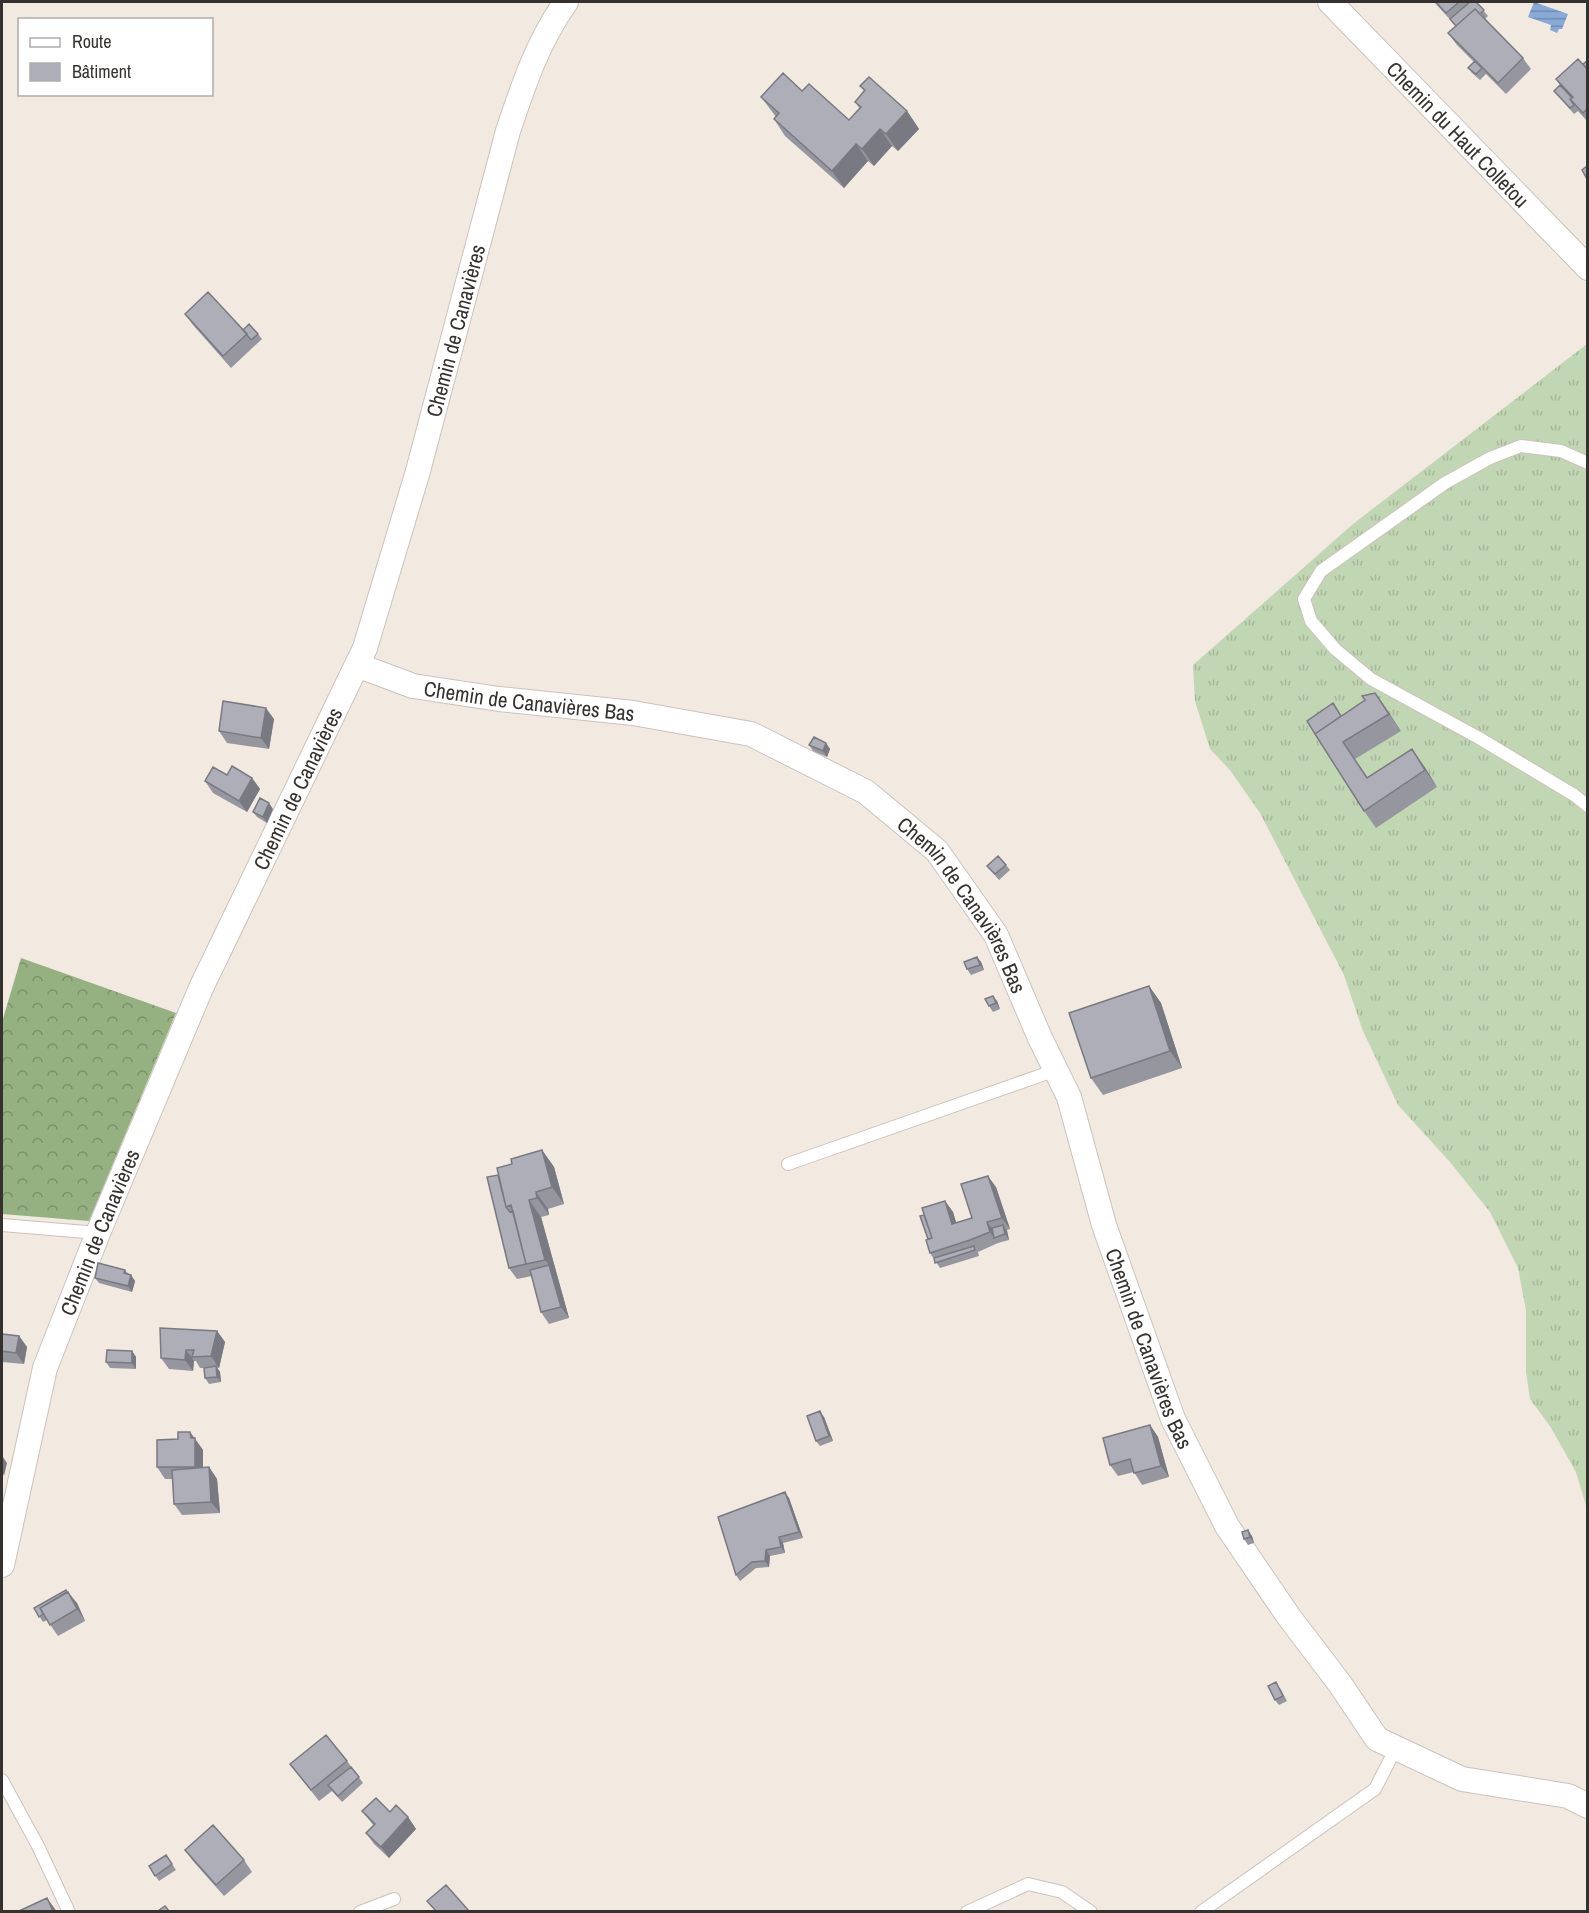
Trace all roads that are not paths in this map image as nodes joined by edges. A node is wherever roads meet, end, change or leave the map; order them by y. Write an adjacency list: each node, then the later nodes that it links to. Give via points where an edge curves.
1 (566, 2): 5 (street, Chemin de Canavières, via 541,42 508,131 418,471)
2 (1330, 2): 3 (street, Chemin du Haut Colletou)
3 (1587, 268)
4 (1587, 463): 6 (lane, via 1561,451 1521,446 1490,458 1445,483 1321,571 1304,599 1311,621 1335,649 1371,679 1479,738)
5 (357, 665): 7 (street, Chemin de Canavières Bas, via 413,686 633,713 751,734 866,792 937,851 996,935); 10 (street, Chemin de Canavières, via 201,987)
6 (1587, 806)
7 (1056, 1070): 8 (lane); 12 (street, Chemin de Canavières Bas, via 1069,1097 1104,1225 1173,1419 1227,1526 1377,1739)
8 (788, 1164)
9 (2, 1225): 10 (lane)
10 (98, 1233): 11 (street, Chemin de Canavières, via 45,1368)
11 (2, 1565)
12 (1396, 1748): 14 (street, Chemin de Canavières Bas, via 1462,1779 1568,1796); 20 (lane, via 1375,1789)
13 (2, 1779): 16 (lane)
14 (1587, 1806)
15 (394, 1899): 17 (lane)
16 (69, 1911)
17 (360, 1911)
18 (967, 1911): 19 (lane, via 1028,1884 1062,1892)
19 (1091, 1911)
20 (1201, 1911)

